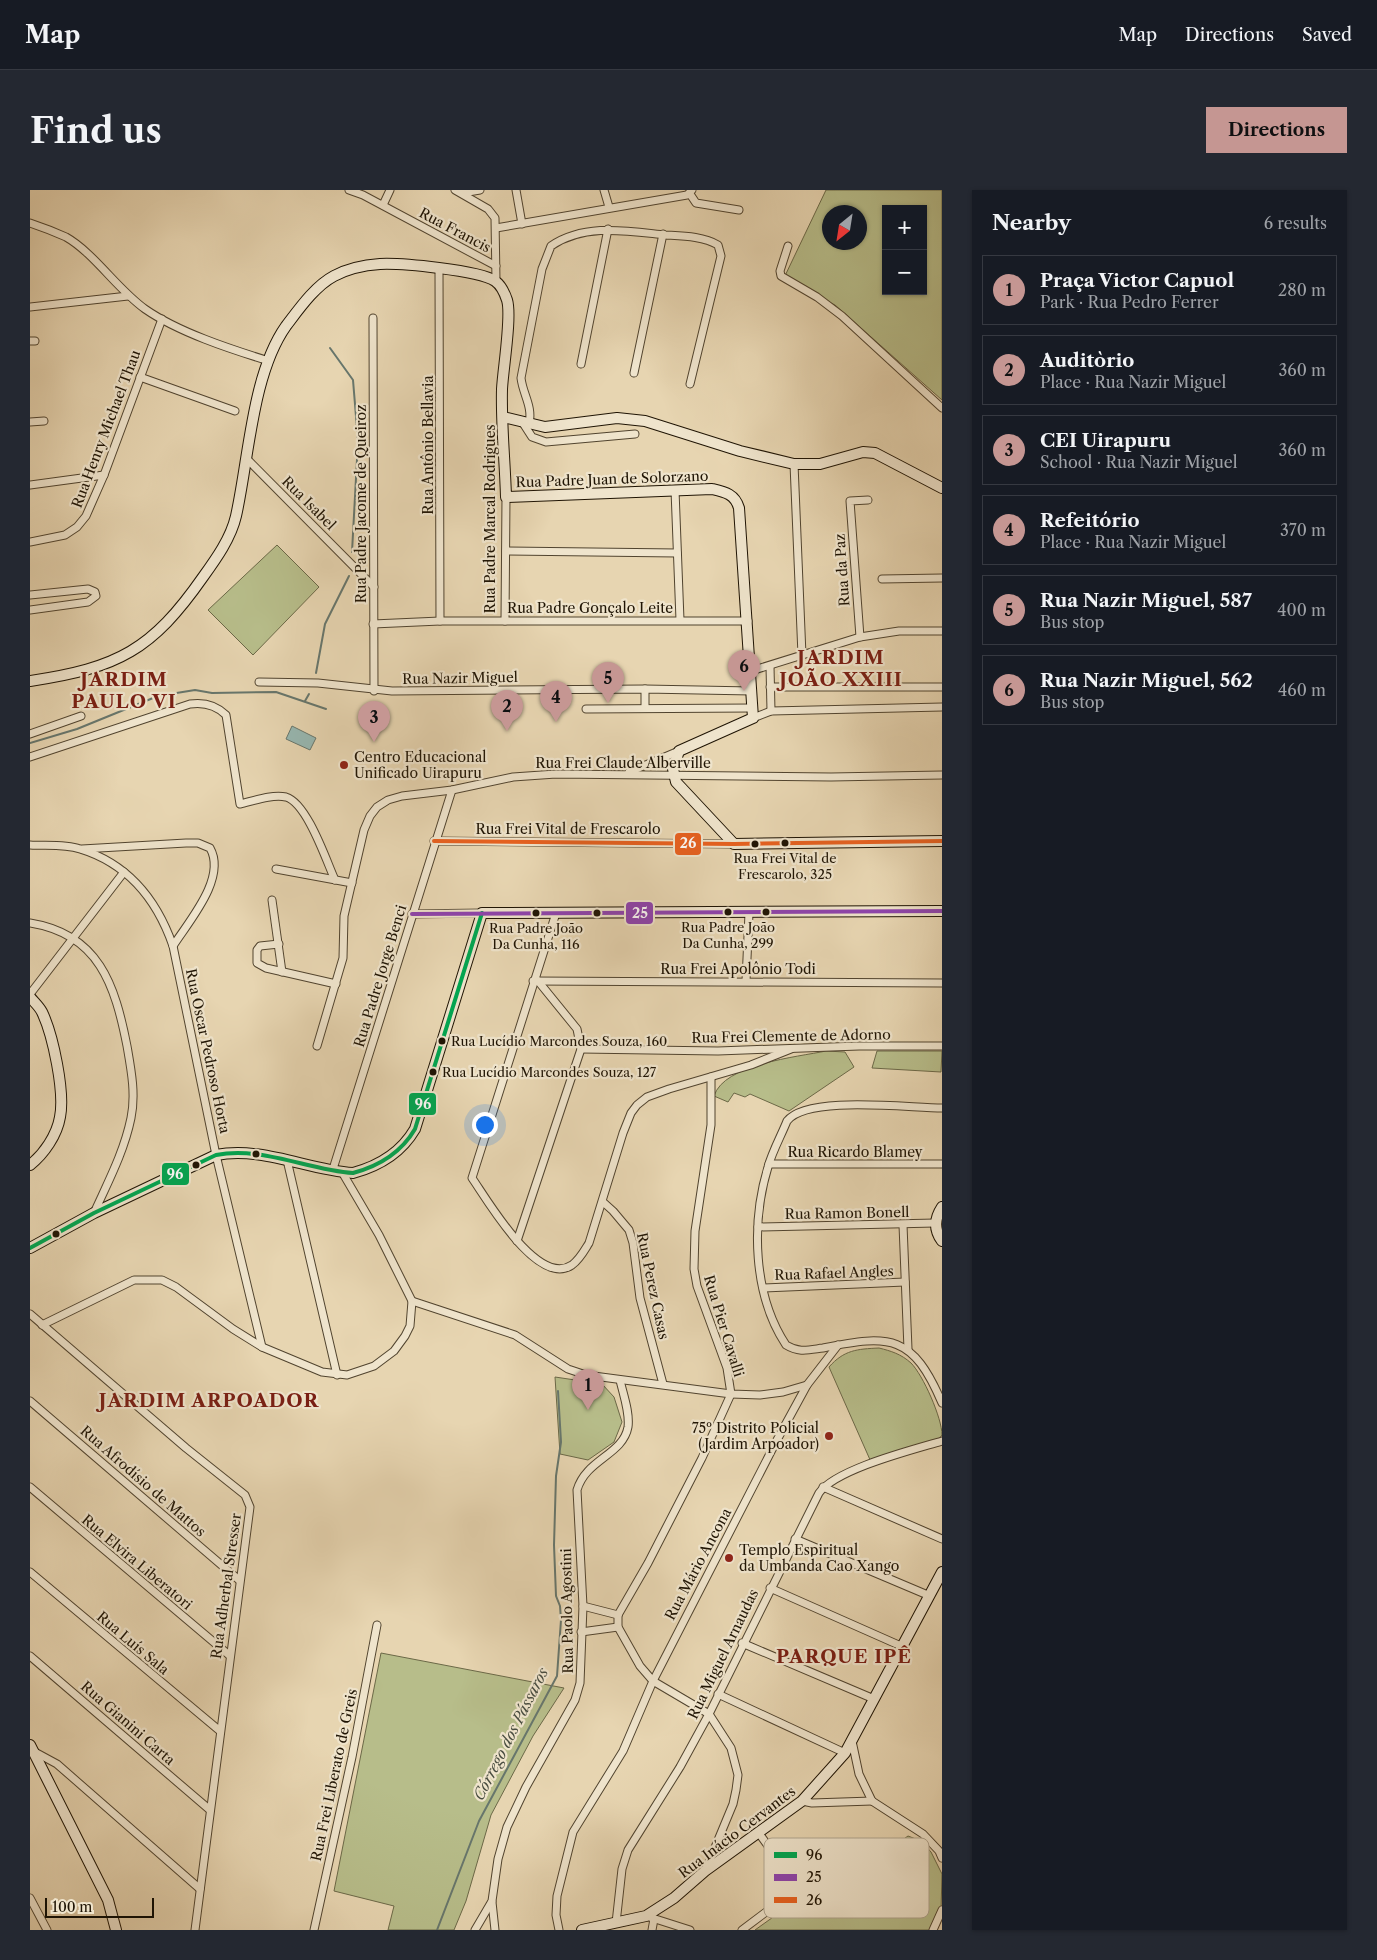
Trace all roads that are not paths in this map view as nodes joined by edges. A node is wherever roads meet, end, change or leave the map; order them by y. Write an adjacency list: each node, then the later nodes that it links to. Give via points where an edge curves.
1 (349, 190): 8 (street, Rua Francis)
2 (390, 190): 8 (street)
3 (480, 190): 6 (street)
4 (516, 190): 12 (street)
5 (604, 190): 9 (street)
6 (458, 192): 13 (street, via 488,209 495,218)
7 (691, 192): 9 (street); 10 (street, via 696,203)
8 (382, 205): 17 (street, Rua Francis)
9 (609, 208): 12 (street)
10 (739, 210)
11 (30, 223): 20 (street, via 67,238)
12 (522, 224): 13 (street)
13 (496, 228): 17 (street)
14 (608, 230): 15 (street); 25 (street); 34 (street, via 575,235 558,242 551,246 546,256 521,378 522,390 530,406)
15 (663, 234): 26 (street); 28 (street, via 713,242 721,249)
16 (788, 246): 29 (street, via 781,276 842,316)
17 (496, 266): 19 (street)
18 (439, 269): 19 (main road, via 469,272); 24 (main road, via 377,264 335,276 314,293 286,326); 53 (street, Rua Antônio Bellavia)
19 (496, 281): 31 (main road, Rua Padre Marcal Rodrigues, via 508,306)
20 (128, 296): 21 (street); 23 (street)
21 (30, 307)
22 (373, 318): 49 (street, Rua Padre Jacome de Queiroz)
23 (162, 319): 24 (street, via 228,349); 27 (street, Rua Henry Michael Thau)
24 (269, 361): 36 (main road)
25 (581, 364)
26 (634, 373)
27 (140, 377): 30 (street); 38 (street, Rua Henry Michael Thau)
28 (690, 384)
29 (942, 408)
30 (235, 411)
31 (503, 417): 34 (main road); 42 (main road, Rua Padre Marcal Rodrigues)
32 (44, 421): 33 (street)
33 (30, 422)
34 (526, 424): 35 (street, via 532,437 546,442); 37 (main road, via 555,426 632,419)
35 (634, 434)
36 (246, 458): 49 (street, Rua Isabel); 62 (main road, via 235,520 228,537 180,610 161,630 116,661 86,672)
37 (794, 464): 40 (main road, via 820,464 863,452 875,453); 59 (street)
38 (104, 475): 39 (street); 44 (street, Rua Henry Michael Thau, via 86,516 77,528)
39 (30, 485)
40 (942, 488)
41 (676, 490): 42 (main road, Rua Padre Juan de Solorzano); 46 (street); 55 (main road, Rua Padre Juan de Solorzano, via 712,489 730,494 736,500)
42 (506, 497): 45 (street, Rua Padre Marcal Rodrigues)
43 (868, 500): 58 (street, Rua da Paz, via 850,501)
44 (30, 542)
45 (506, 551): 46 (street); 54 (street, Rua Padre Marcal Rodrigues)
46 (677, 553): 52 (street)
47 (942, 578): 48 (street)
48 (882, 580)
49 (374, 587): 56 (street, Rua Padre Jacome de Queiroz)
50 (30, 595): 51 (street, via 88,589 96,596 88,602)
51 (30, 610)
52 (680, 620): 54 (street, Rua Padre Gonçalo Leite); 55 (street, Rua Padre Gonçalo Leite)
53 (440, 621): 54 (street, Rua Padre Gonçalo Leite); 56 (street, Rua Padre Gonçalo Leite)
54 (504, 621)
55 (748, 621): 61 (main road, Rua Padre Juan de Solorzano)
56 (373, 624): 67 (street, Rua Padre Jacome de Queiroz)
57 (942, 632): 58 (street, via 899,631)
58 (860, 636): 59 (street)
59 (802, 656): 60 (street)
60 (770, 666): 61 (street); 64 (street)
61 (750, 671): 68 (main road, Rua Padre Juan de Solorzano)
62 (30, 681)
63 (259, 682): 67 (street, Rua Nazir Miguel, via 318,683)
64 (770, 687): 65 (street); 72 (street)
65 (942, 687)
66 (645, 689): 67 (street, Rua Nazir Miguel); 68 (street, Rua Nazir Miguel); 70 (street)
67 (374, 691)
68 (752, 691): 73 (main road, Rua Padre Juan de Solorzano)
69 (942, 707): 72 (street)
70 (645, 708): 71 (street); 73 (street)
71 (586, 709)
72 (771, 711): 73 (street)
73 (753, 713): 76 (main road)
74 (81, 716): 75 (street)
75 (30, 734)
76 (680, 750): 78 (street); 80 (main road)
77 (30, 757): 89 (street, via 202,702 216,707 226,715 240,804 287,798 298,805)
78 (626, 773): 80 (street, Rua Frei Claude Alberville); 81 (street, Rua Frei Claude Alberville, via 535,775)
79 (942, 775): 80 (street, Rua Frei Claude Alberville)
80 (673, 776): 84 (main road)
81 (452, 790): 82 (street, Rua Padre Jorge Benci); 90 (street, Rua Frei Claude Alberville, via 402,796 377,807 364,830)
82 (434, 841): 84 (street, Rua Frei Vital de Frescarolo); 96 (street, Rua Padre Jorge Benci)
83 (942, 842): 84 (main road, Rua Frei Vital de Frescarolo)
84 (734, 844)
85 (30, 845): 86 (street, Rua Oscar Pedroso Horta)
86 (80, 849): 88 (street, Rua Oscar Pedroso Horta); 100 (street, via 186,843 210,848 214,856 214,875)
87 (276, 869): 89 (street)
88 (124, 872): 98 (street); 100 (street, Rua Oscar Pedroso Horta, via 153,901)
89 (335, 880): 90 (street)
90 (352, 883): 105 (street, Rua Frei Claude Alberville, via 344,916 343,958)
91 (272, 900): 99 (street)
92 (942, 911): 95 (main road)
93 (482, 913): 94 (main road); 96 (street); 118 (main road, via 415,1129 408,1141 381,1162 366,1170)
94 (556, 913): 95 (main road); 102 (street)
95 (749, 913): 103 (street)
96 (412, 914): 118 (street, Rua Padre Jorge Benci)
97 (30, 923): 98 (street, via 47,926)
98 (74, 938): 106 (street); 121 (street, via 106,972 123,1025 133,1078 132,1116 124,1148)
99 (279, 944): 101 (street); 101 (street, via 260,946 256,959 261,966)
100 (173, 946): 113 (street, Rua Oscar Pedroso Horta)
101 (282, 972): 105 (street)
102 (536, 981): 103 (street, Rua Frei Apolônio Todi); 109 (street, via 577,1029); 125 (street, via 472,1178)
103 (746, 981): 104 (street, Rua Frei Apolônio Todi)
104 (942, 983)
105 (336, 984): 107 (street, Rua Frei Claude Alberville)
106 (30, 995): 117 (main road, via 41,1010 48,1029 62,1095 55,1133)
107 (317, 1046)
108 (942, 1046): 110 (street, Rua Frei Clemente de Adorno)
109 (581, 1049): 110 (street, Rua Frei Clemente de Adorno); 125 (street)
110 (791, 1049): 111 (street)
111 (711, 1077): 119 (street, via 669,1089 637,1105 623,1133); 140 (street, Rua Pier Cavalli, via 711,1125 695,1231 694,1269 697,1286 727,1368)
112 (942, 1108): 115 (street, via 846,1105 800,1110 787,1121)
113 (216, 1155): 114 (main road, via 237,1153); 121 (main road); 134 (street, Rua Oscar Pedroso Horta)
114 (287, 1160): 118 (main road); 136 (street)
115 (769, 1164): 116 (street, Rua Ricardo Blamey); 124 (street)
116 (942, 1164)
117 (30, 1166)
118 (337, 1171): 130 (street, via 379,1235)
119 (603, 1202): 125 (street, via 589,1243 571,1266 547,1266); 138 (street, Rua Perez Casas, via 629,1230 640,1298)
120 (942, 1207): 122 (main road)
121 (94, 1213): 127 (main road)
122 (936, 1223): 123 (street, Rua Ramon Bonell); 126 (main road)
123 (903, 1225): 124 (street, Rua Ramon Bonell); 128 (street)
124 (758, 1227): 129 (street)
125 (517, 1241)
126 (942, 1241)
127 (30, 1248)
128 (905, 1282): 129 (street, Rua Rafael Angles); 135 (street)
129 (764, 1288): 133 (street, via 767,1306 786,1345 802,1352)
130 (412, 1301): 136 (street, via 410,1326 394,1351 362,1372); 137 (street, via 515,1335 576,1373)
131 (30, 1314): 132 (street, Rua Adherbal Stresser)
132 (42, 1325): 134 (street, via 134,1280 154,1279 176,1287); 150 (street, Rua Adherbal Stresser, via 244,1495 250,1515)
133 (838, 1345): 135 (street, via 878,1340); 139 (street, Rua Mário Ancona)
134 (262, 1346): 136 (street, via 322,1372)
135 (908, 1349): 142 (street, via 933,1381)
136 (337, 1375)
137 (620, 1380): 138 (street); 153 (street, Rua Paolo Agostini, via 628,1415 624,1437 580,1478 577,1490)
138 (663, 1384): 140 (street)
139 (808, 1384): 140 (street, via 768,1394); 162 (street, Rua Mário Ancona)
140 (731, 1394): 154 (street, Rua Pier Cavalli, via 702,1458)
141 (30, 1400): 150 (street, Rua Afrodísio de Mattos)
142 (942, 1403)
143 (942, 1441): 145 (street, via 860,1468)
144 (30, 1487): 160 (street, Rua Elvira Liberatori)
145 (823, 1487): 146 (street, Rua Miguel Arnaudas); 147 (street)
146 (795, 1539): 151 (street, Rua Miguel Arnaudas); 152 (street)
147 (942, 1539)
148 (30, 1572): 166 (street, Rua Luís Sala)
149 (942, 1572): 152 (main road, Rua Inácio Cervantes)
150 (239, 1580): 160 (street, Rua Adherbal Stresser)
151 (770, 1588): 158 (street, Rua Miguel Arnaudas); 159 (street)
152 (930, 1596): 159 (main road, Rua Inácio Cervantes)
153 (583, 1606): 154 (street); 157 (street, Rua Paolo Agostini)
154 (618, 1615): 156 (street)
155 (377, 1625): 189 (street, Rua Frei Liberato de Greis)
156 (618, 1626): 157 (street); 162 (street, via 637,1662)
157 (582, 1632): 181 (street, Rua Paolo Agostini, via 582,1670 575,1700 526,1787 508,1827 498,1859)
158 (742, 1643): 163 (street, Rua Miguel Arnaudas); 164 (street)
159 (901, 1646): 164 (main road, Rua Inácio Cervantes)
160 (229, 1655): 166 (street, Rua Adherbal Stresser)
161 (30, 1656): 172 (street, Rua Gianini Carta)
162 (653, 1681): 165 (street); 192 (street, Rua Mário Ancona, via 623,1751 573,1832 557,1896)
163 (718, 1694): 165 (street, Rua Miguel Arnaudas); 169 (street)
164 (874, 1699): 167 (main road, Rua Inácio Cervantes)
165 (709, 1714): 178 (street, via 731,1748 738,1775 733,1804); 185 (street, Rua Miguel Arnaudas, via 628,1850 622,1869)
166 (220, 1731): 172 (street, Rua Adherbal Stresser)
167 (852, 1741): 169 (main road, Rua Inácio Cervantes); 170 (street, via 859,1774)
168 (31, 1748): 179 (street, via 57,1764); 187 (main road, via 108,1900)
169 (845, 1753): 171 (main road, Rua Inácio Cervantes)
170 (872, 1800): 171 (street); 174 (street)
171 (802, 1801): 173 (main road, Rua Inácio Cervantes)
172 (210, 1810): 179 (street, Rua Adherbal Stresser)
173 (758, 1832): 176 (street); 178 (main road, Rua Inácio Cervantes)
174 (927, 1838)
175 (929, 1840): 177 (street)
176 (764, 1841)
177 (942, 1858)
178 (705, 1871): 184 (main road, Rua Inácio Cervantes)
179 (200, 1889): 188 (street, Rua Adherbal Stresser)
180 (30, 1898): 186 (street)
181 (492, 1901): 190 (street, Rua Paolo Agostini); 191 (street)
182 (942, 1910): 197 (street)
183 (764, 1914): 196 (street)
184 (650, 1917): 185 (main road, Rua Inácio Cervantes); 194 (street); 195 (street)
185 (616, 1922): 193 (main road, Rua Inácio Cervantes)
186 (47, 1930)
187 (116, 1930)
188 (195, 1930)
189 (314, 1930)
190 (475, 1930)
191 (495, 1930)
192 (559, 1930)
193 (585, 1930)
194 (652, 1930)
195 (690, 1930)
196 (742, 1930)
197 (933, 1930)

